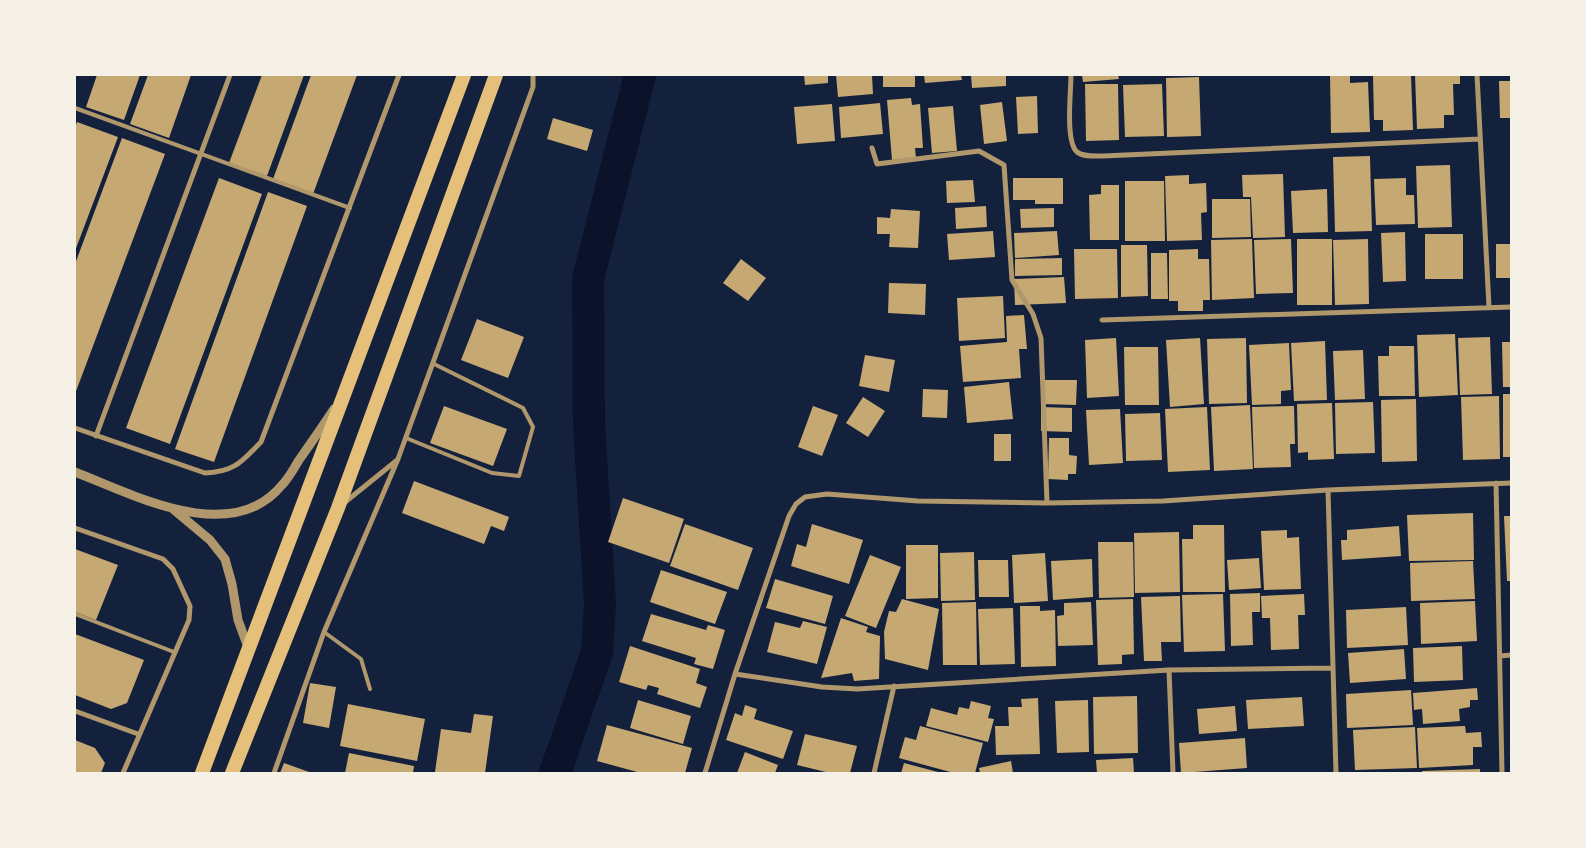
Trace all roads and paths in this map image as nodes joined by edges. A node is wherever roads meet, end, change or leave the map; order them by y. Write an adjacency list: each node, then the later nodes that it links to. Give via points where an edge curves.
1 (230, 75): 11 (street)
2 (399, 75): 12 (street)
3 (464, 75): 17 (highway)
4 (496, 75): 28 (highway)
5 (533, 75): 16 (street, via 533,87)
6 (1071, 75): 9 (street, via 1070,134 1076,151 1082,155)
7 (1477, 75): 9 (street)
8 (75, 108): 11 (lane)
9 (1480, 139): 13 (street)
10 (872, 148): 26 (street, via 877,164 979,151 1004,165 1012,280 1033,314 1040,338)
11 (200, 154): 12 (lane); 19 (street)
12 (350, 208): 19 (street, via 262,442 236,466 220,473 205,473)
13 (1489, 307): 14 (street); 15 (street)
14 (1511, 307)
15 (1102, 320)
16 (434, 364): 20 (street); 20 (lane, via 523,408 533,427 519,476 492,473)
17 (343, 397): 27 (street, via 282,486 265,500 243,512 213,515); 32 (highway)
18 (75, 428): 19 (street)
19 (96, 436)
20 (406, 438): 21 (street)
21 (398, 459): 28 (street); 31 (street)
22 (75, 472): 27 (street)
23 (1496, 483): 24 (street); 25 (street); 35 (street)
24 (1511, 483)
25 (1328, 490): 26 (street, via 1163,501); 36 (street)
26 (1047, 503): 38 (street, via 918,501 827,494 805,497 789,516)
27 (171, 508): 32 (street, via 210,540 225,559 238,620)
28 (338, 508): 45 (highway)
29 (75, 528): 33 (street, via 163,559 173,569 190,606 189,620)
30 (75, 614): 33 (lane)
31 (324, 632): 40 (lane, via 361,659); 46 (street)
32 (249, 650): 44 (highway)
33 (174, 652): 42 (street)
34 (1511, 655): 35 (street)
35 (1500, 656): 51 (street)
36 (1332, 668): 37 (street); 50 (street)
37 (1169, 670): 39 (street); 49 (street)
38 (735, 674): 39 (street, via 822,687); 47 (street)
39 (894, 686): 48 (street)
40 (370, 689)
41 (75, 711): 42 (street)
42 (138, 734): 43 (street)
43 (123, 773)
44 (202, 773)
45 (232, 773)
46 (274, 773)
47 (705, 773)
48 (874, 773)
49 (1173, 773)
50 (1336, 773)
51 (1502, 773)

